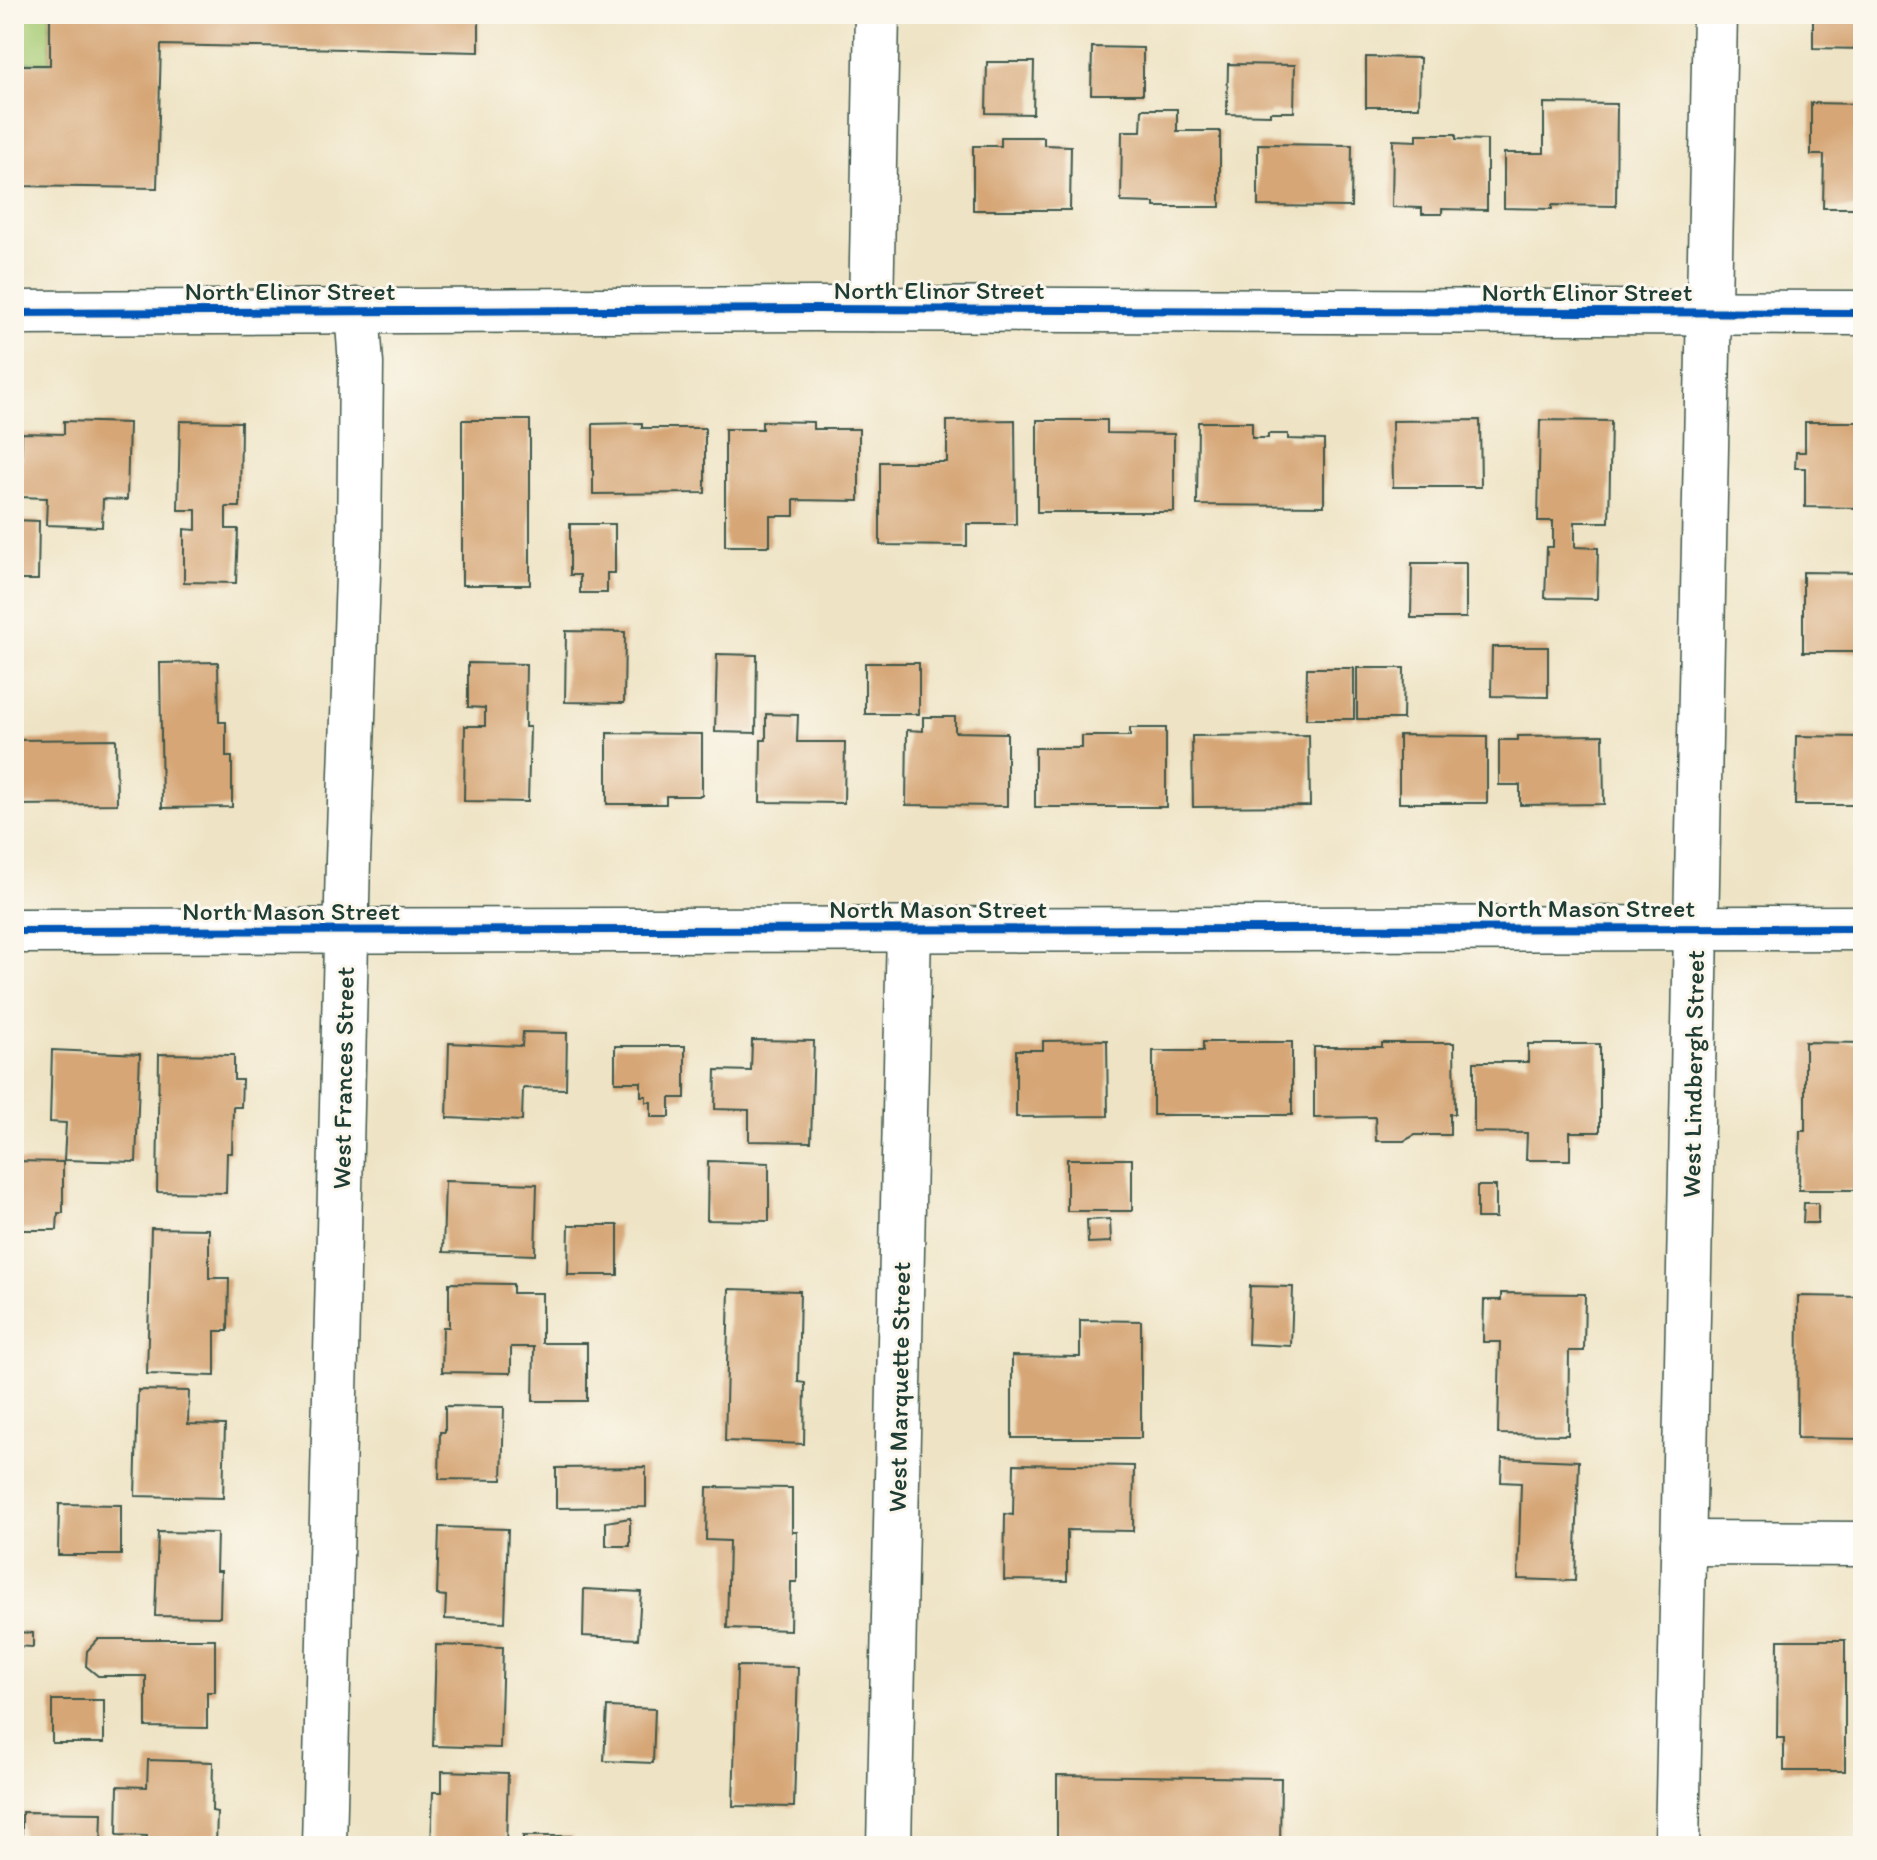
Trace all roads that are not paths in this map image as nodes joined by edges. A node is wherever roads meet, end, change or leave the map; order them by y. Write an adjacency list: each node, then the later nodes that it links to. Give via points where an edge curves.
1 (877, 14): 3 (street)
2 (1715, 14): 5 (street, West Lindbergh Street)
3 (871, 309): 4 (street, North Elinor Street); 5 (street, North Elinor Street)
4 (357, 310): 6 (street, North Elinor Street); 11 (street, West Frances Street, via 359,547)
5 (1711, 312): 7 (street, North Elinor Street); 8 (street, West Lindbergh Street)
6 (14, 313)
7 (1863, 313)
8 (1697, 927): 9 (street, North Mason Street); 10 (street, North Mason Street); 13 (street, West Lindbergh Street)
9 (1863, 928)
10 (909, 929): 11 (street, North Mason Street); 16 (street, West Marquette Street)
11 (346, 930): 12 (street, North Mason Street); 15 (street, West Frances Street)
12 (14, 931)
13 (1683, 1543): 14 (street); 17 (street, West Lindbergh Street)
14 (1863, 1544)
15 (324, 1846)
16 (889, 1846)
17 (1677, 1846)

